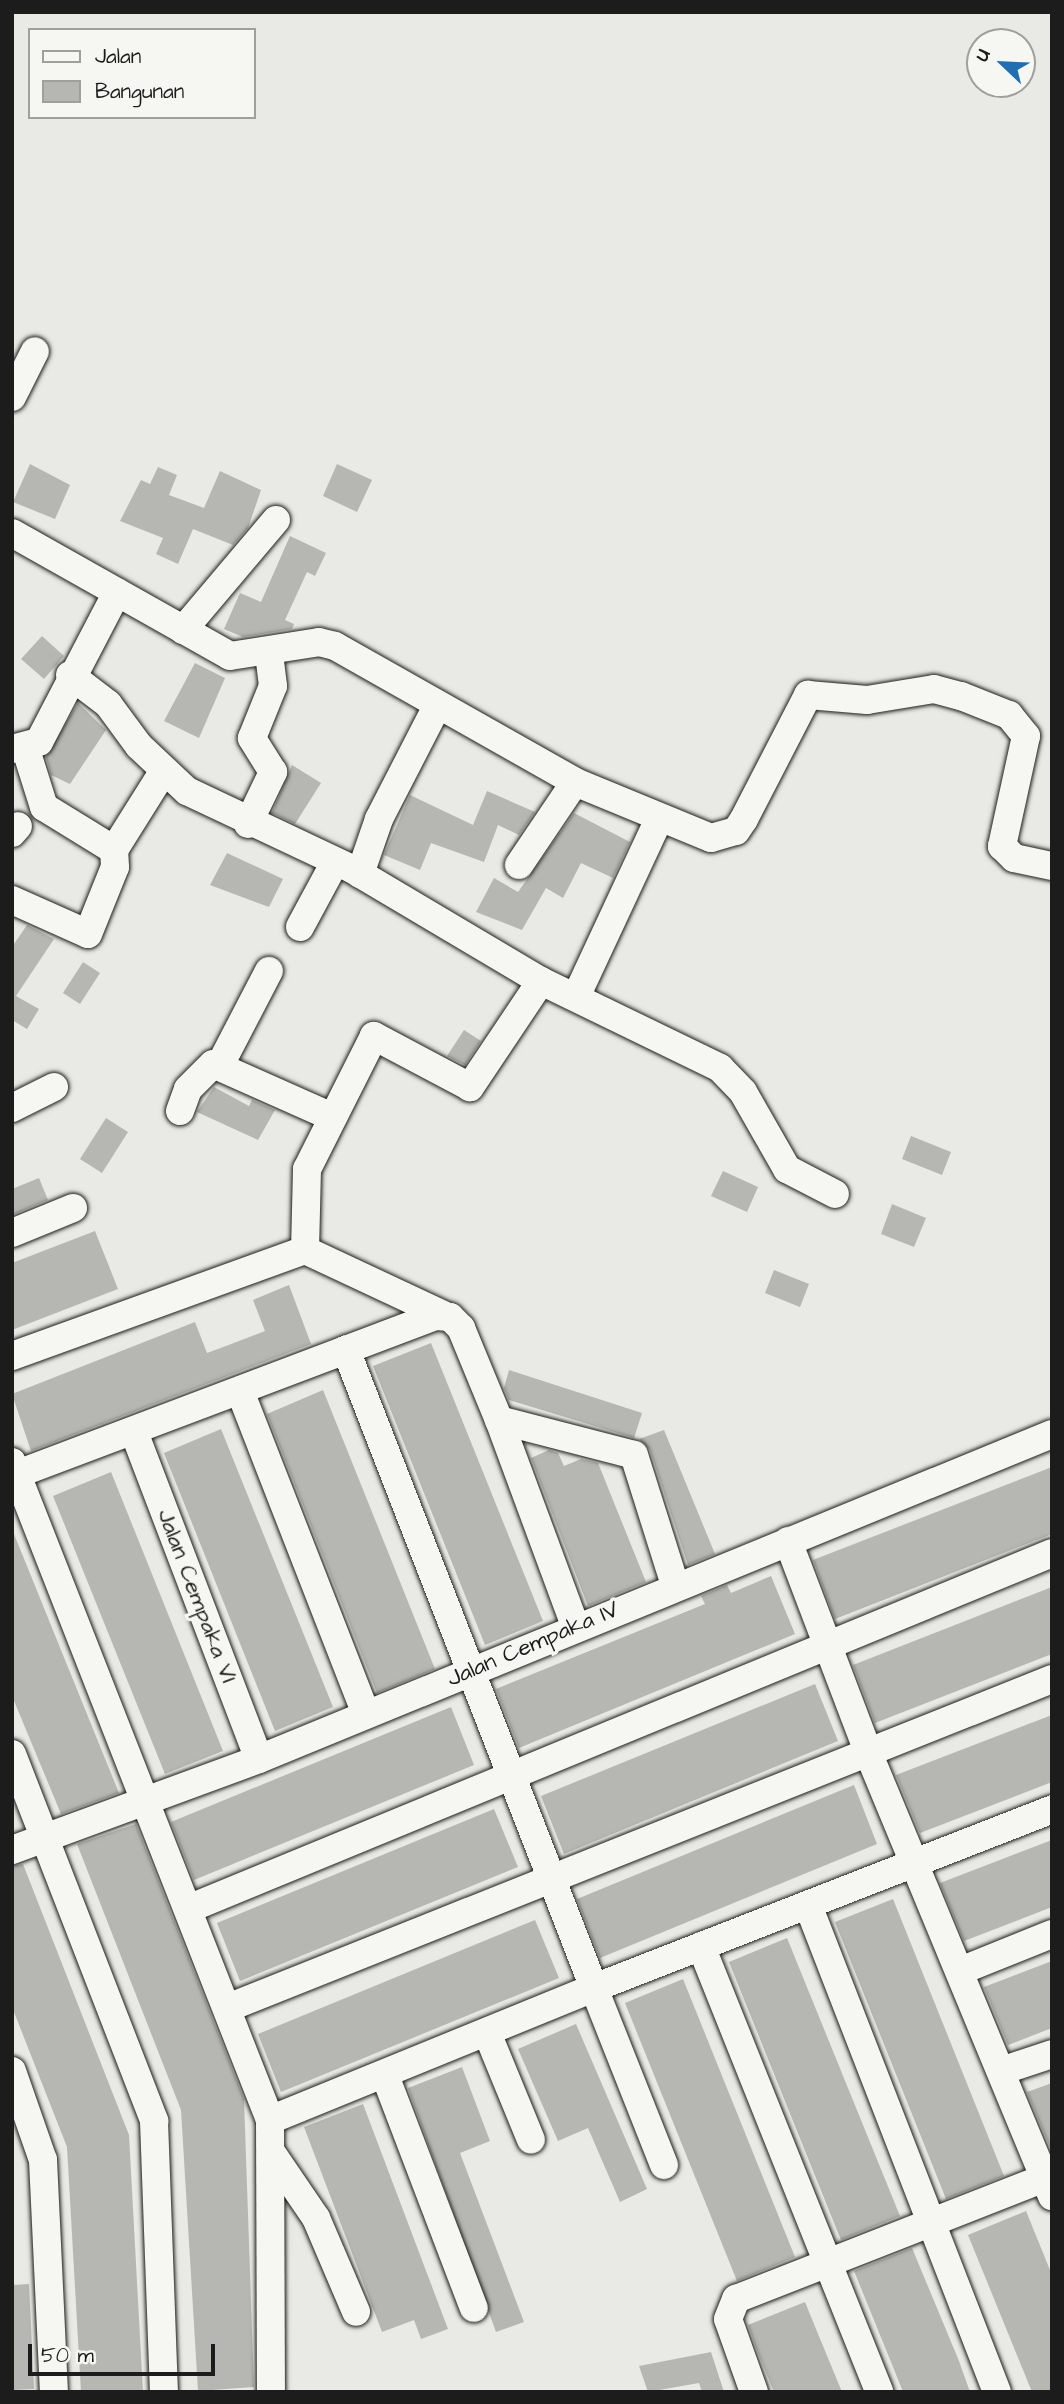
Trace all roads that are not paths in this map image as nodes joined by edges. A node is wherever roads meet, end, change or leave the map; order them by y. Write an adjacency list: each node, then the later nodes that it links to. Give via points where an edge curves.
1 (35, 351): 2 (street)
2 (12, 397)
3 (276, 520): 6 (street)
4 (12, 533): 5 (street)
5 (117, 592): 6 (street); 8 (street)
6 (183, 630): 7 (street, via 230,656)
7 (269, 652): 9 (street, via 330,643); 14 (street, via 273,686 252,738 273,772)
8 (70, 675): 10 (street, via 39,742); 11 (street, via 108,704)
9 (437, 706): 12 (street); 19 (street, via 385,806)
10 (19, 750): 15 (street, via 44,807)
11 (163, 772): 14 (street); 15 (street)
12 (575, 782): 13 (street); 17 (street)
13 (659, 819): 18 (street, via 711,838 736,831 808,695 867,700 934,689 1020,724 1027,750 1002,846 1014,858); 24 (street)
14 (248, 824): 16 (street)
15 (114, 850): 20 (street, via 115,867 88,934)
16 (335, 862): 19 (street); 21 (street)
17 (519, 865)
18 (1052, 866)
19 (360, 874): 23 (street)
20 (12, 900)
21 (300, 928)
22 (269, 971): 25 (street)
23 (541, 981): 24 (street); 29 (street, via 470,1087 374,1036)
24 (576, 997): 30 (street, via 720,1068 743,1091 787,1169)
25 (220, 1065): 28 (street, via 208,1064); 29 (street)
26 (54, 1087): 27 (street)
27 (12, 1108)
28 (180, 1111)
29 (330, 1116): 33 (street, via 307,1169)
30 (835, 1194)
31 (73, 1208): 32 (street)
32 (12, 1233)
33 (305, 1250): 34 (street); 36 (street)
34 (444, 1315): 35 (street); 38 (street, via 461,1328)
35 (346, 1350): 37 (street); 47 (street)
36 (12, 1356)
37 (240, 1391): 39 (street); 49 (street)
38 (499, 1420): 44 (street, via 634,1454); 45 (street)
39 (134, 1432): 41 (street); 52 (street, Jalan Cempaka VI)
40 (1052, 1434): 42 (street, Jalan Cempaka IV)
41 (14, 1471): 54 (street)
42 (788, 1541): 44 (street, Jalan Cempaka IV); 46 (street)
43 (1052, 1553): 46 (street)
44 (675, 1585): 45 (street, Jalan Cempaka IV)
45 (575, 1625): 47 (street, Jalan Cempaka IV)
46 (828, 1649): 50 (street); 53 (street)
47 (470, 1670): 49 (street, Jalan Cempaka IV); 53 (street)
48 (1052, 1679): 50 (street)
49 (365, 1712): 52 (street, Jalan Cempaka IV)
50 (868, 1752): 58 (street); 59 (street)
51 (12, 1754): 56 (street)
52 (259, 1759): 54 (street, Jalan Cempaka IV)
53 (510, 1779): 59 (street); 61 (street)
54 (140, 1800): 56 (street, Jalan Cempaka IV); 61 (street)
55 (1052, 1809): 58 (street)
56 (45, 1837): 57 (street, Jalan Cempaka IV); 82 (street, via 154,2121)
57 (12, 1850)
58 (915, 1860): 60 (street); 64 (street)
59 (550, 1884): 65 (street); 66 (street)
60 (808, 1905): 63 (street); 77 (street)
61 (188, 1909): 66 (street)
62 (1052, 1934): 64 (street)
63 (701, 1947): 65 (street); 78 (street)
64 (960, 1971): 70 (street)
65 (594, 1988): 67 (street); 75 (street)
66 (230, 2007): 72 (street)
67 (488, 2035): 71 (street); 73 (street)
68 (1052, 2054): 70 (street)
69 (12, 2071): 81 (street, via 43,2160)
70 (1001, 2071): 76 (street)
71 (386, 2078): 72 (street); 79 (street)
72 (270, 2120): 74 (street)
73 (531, 2140)
74 (271, 2151): 80 (street, via 316,2218); 83 (street)
75 (664, 2165)
76 (1049, 2183): 77 (street)
77 (930, 2221): 78 (street); 86 (street)
78 (827, 2262): 84 (street, via 729,2307); 85 (street)
79 (474, 2308)
80 (356, 2312)
81 (54, 2392)
82 (164, 2392)
83 (271, 2392)
84 (754, 2392)
85 (879, 2392)
86 (997, 2392)

